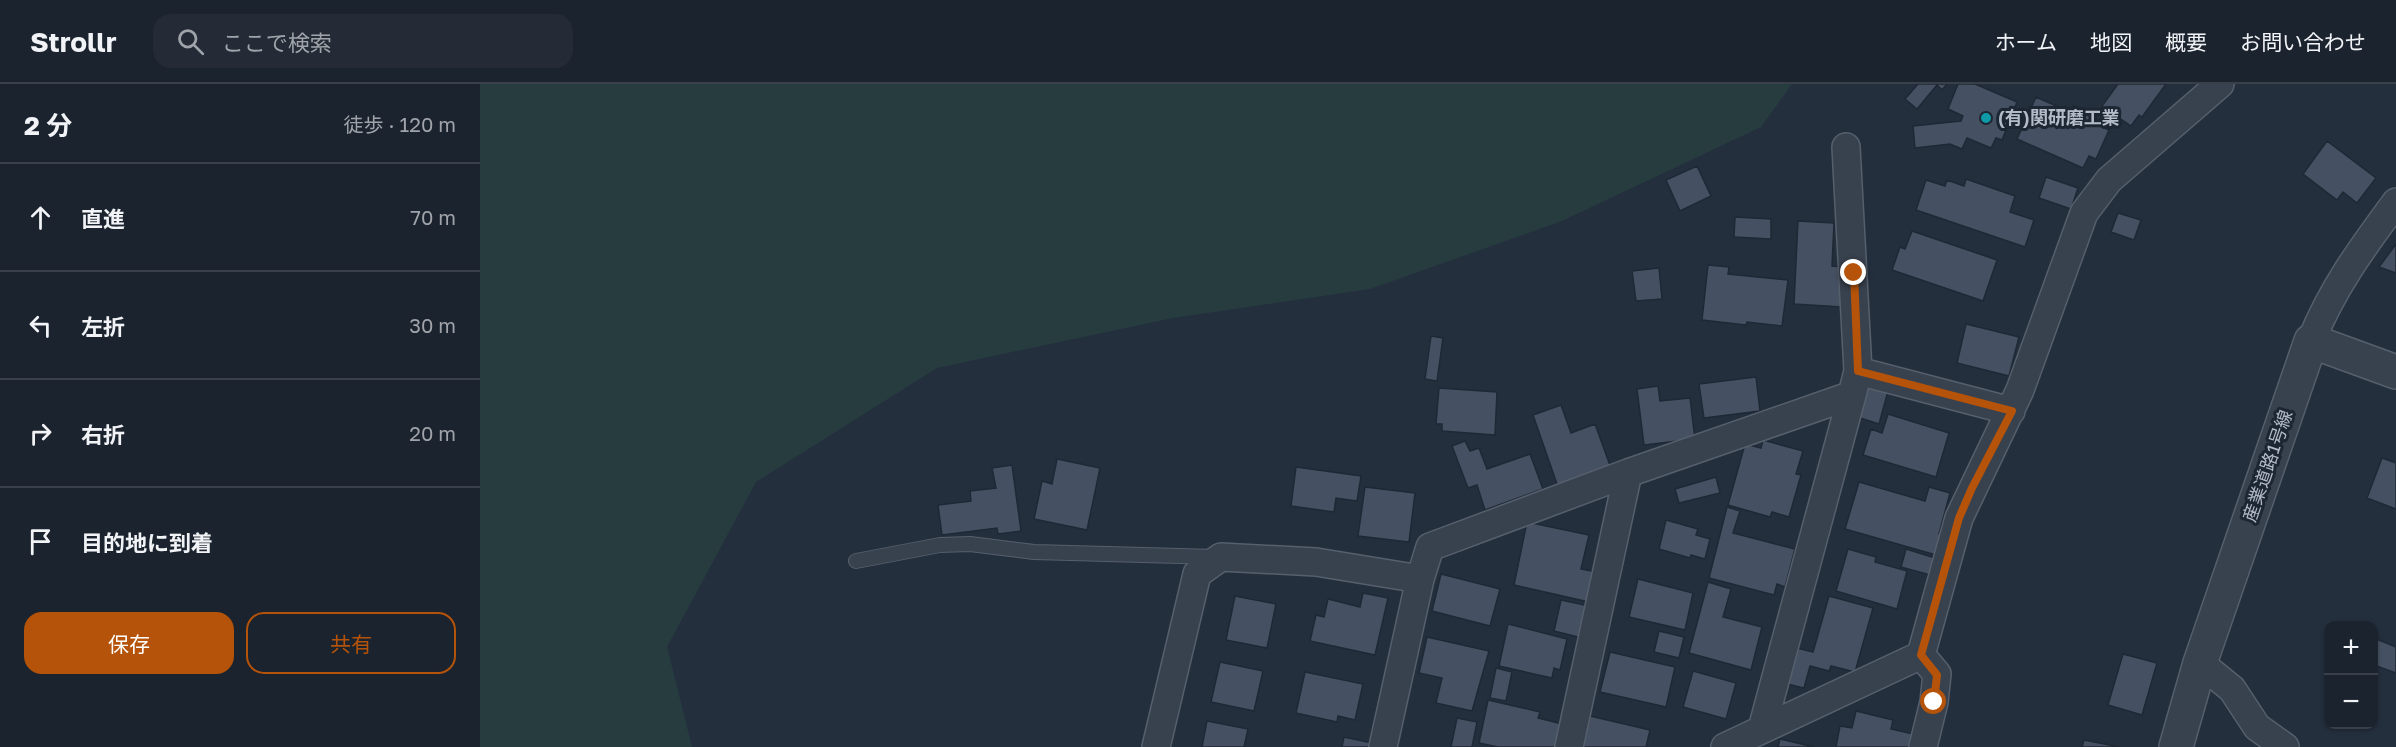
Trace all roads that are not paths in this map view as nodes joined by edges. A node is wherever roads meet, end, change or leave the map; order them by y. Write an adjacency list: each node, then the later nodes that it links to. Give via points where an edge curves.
1 (2220, 84): 7 (street, via 2109,180 2084,213)
2 (1846, 147): 6 (street)
3 (2396, 202): 4 (street, 産業道路1号線, via 2326,304)
4 (2311, 341): 5 (street); 13 (street, 産業道路1号線)
5 (2396, 372)
6 (1855, 383): 7 (street); 8 (street); 14 (street)
7 (2012, 411): 12 (street, via 1959,518)
8 (1628, 472): 11 (street, via 1431,547); 17 (street)
9 (1221, 557): 10 (lane, via 1034,552 970,544 940,545); 11 (street, via 1316,562); 15 (street, via 1197,574)
10 (856, 561)
11 (1420, 579): 16 (street)
12 (1921, 655): 14 (street); 18 (street, via 1937,675)
13 (2199, 663): 19 (street, 産業道路1号線); 20 (street, via 2232,689 2257,727)
14 (1741, 741)
15 (1156, 747)
16 (1383, 747)
17 (1569, 747)
18 (1923, 747)
19 (2176, 747)
20 (2285, 747)

